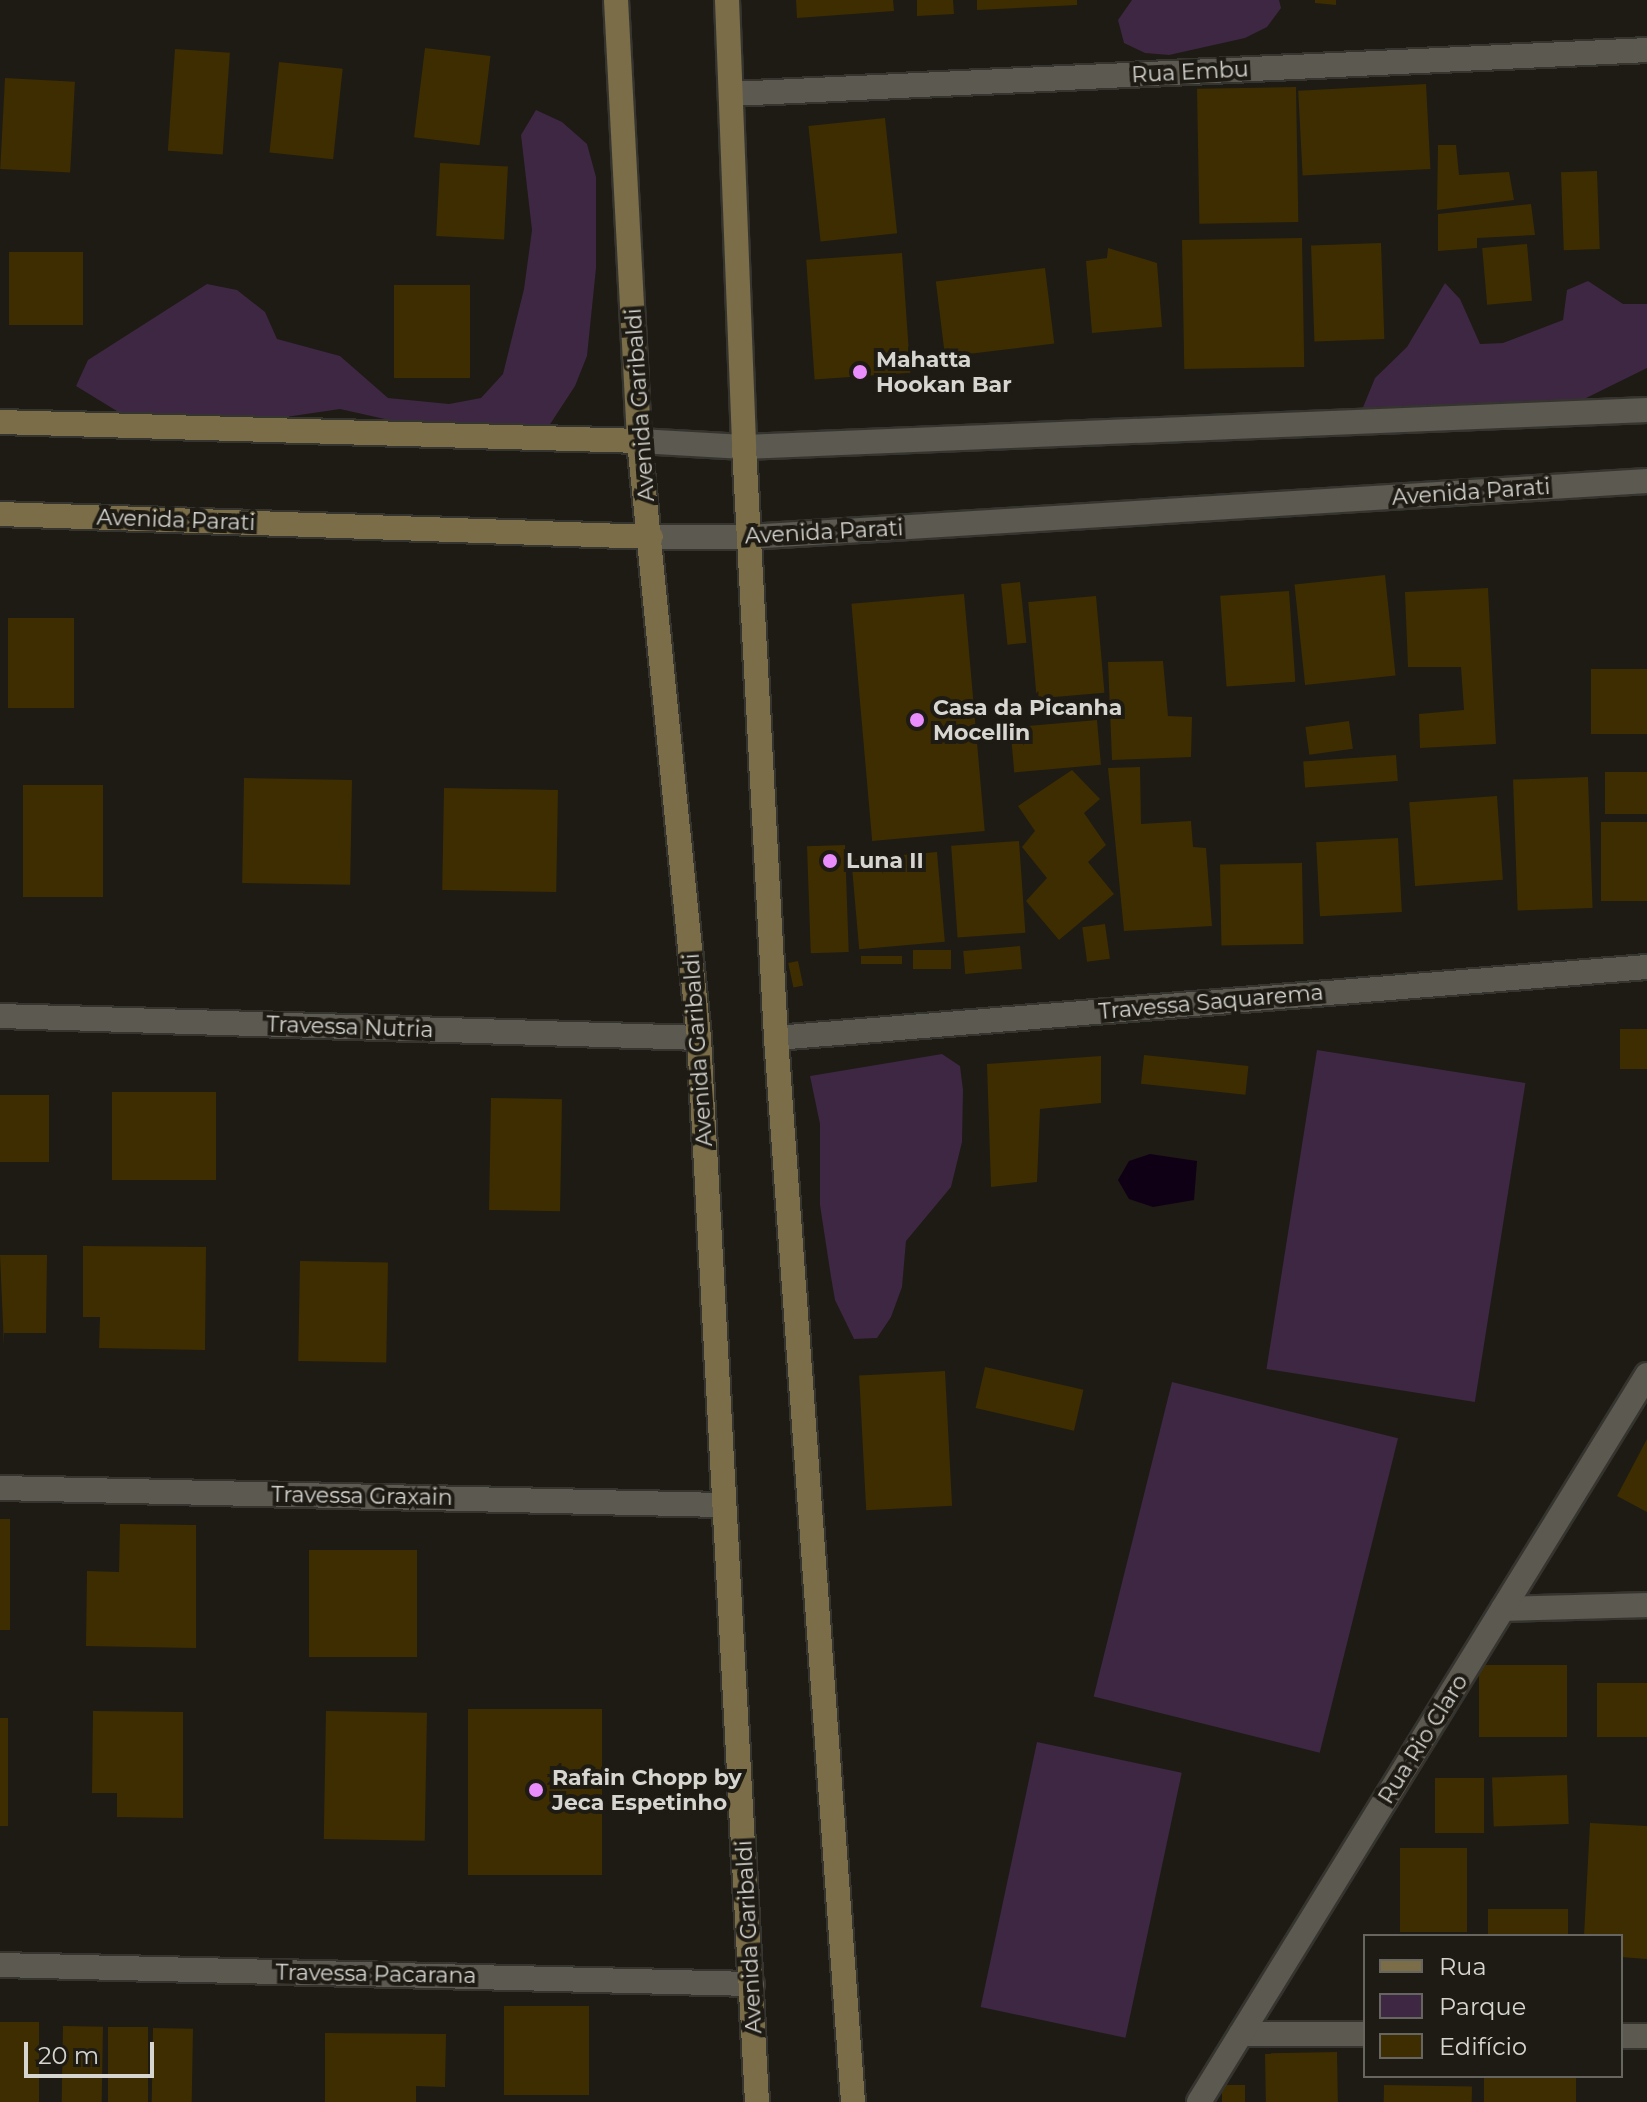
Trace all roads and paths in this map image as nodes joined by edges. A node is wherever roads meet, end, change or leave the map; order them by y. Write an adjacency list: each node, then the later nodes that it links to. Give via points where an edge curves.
1 (616, 0): 7 (main road, Avenida Garibaldi)
2 (727, 0): 4 (main road)
3 (1647, 50): 4 (street, Rua Embu)
4 (732, 94): 8 (main road)
5 (1647, 410): 8 (street)
6 (0, 422): 7 (main road)
7 (639, 441): 8 (street); 11 (main road, Avenida Garibaldi)
8 (744, 447): 12 (main road)
9 (1647, 481): 12 (street, Avenida Parati)
10 (0, 514): 11 (main road, Avenida Parati)
11 (651, 537): 12 (street, Avenida Parati); 15 (main road, Avenida Garibaldi)
12 (748, 537): 16 (main road)
13 (1647, 967): 16 (street, Travessa Saquarema)
14 (0, 1016): 15 (street, Travessa Nutria)
15 (699, 1038): 19 (main road, Avenida Garibaldi)
16 (776, 1038): 29 (main road)
17 (1647, 1375): 21 (street, Rua Rio Claro)
18 (0, 1488): 19 (street, Travessa Graxain)
19 (724, 1505): 23 (main road, Avenida Garibaldi)
20 (1647, 1605): 21 (street)
21 (1503, 1609): 24 (street, Rua Rio Claro)
22 (0, 1965): 23 (street, Travessa Pacarana)
23 (752, 1984): 28 (main road, Avenida Garibaldi)
24 (1241, 2034): 25 (street); 30 (street, Rua Rio Claro)
25 (1363, 2034)
26 (1623, 2036): 27 (street)
27 (1647, 2036)
28 (757, 2102)
29 (853, 2102)
30 (1199, 2102)

